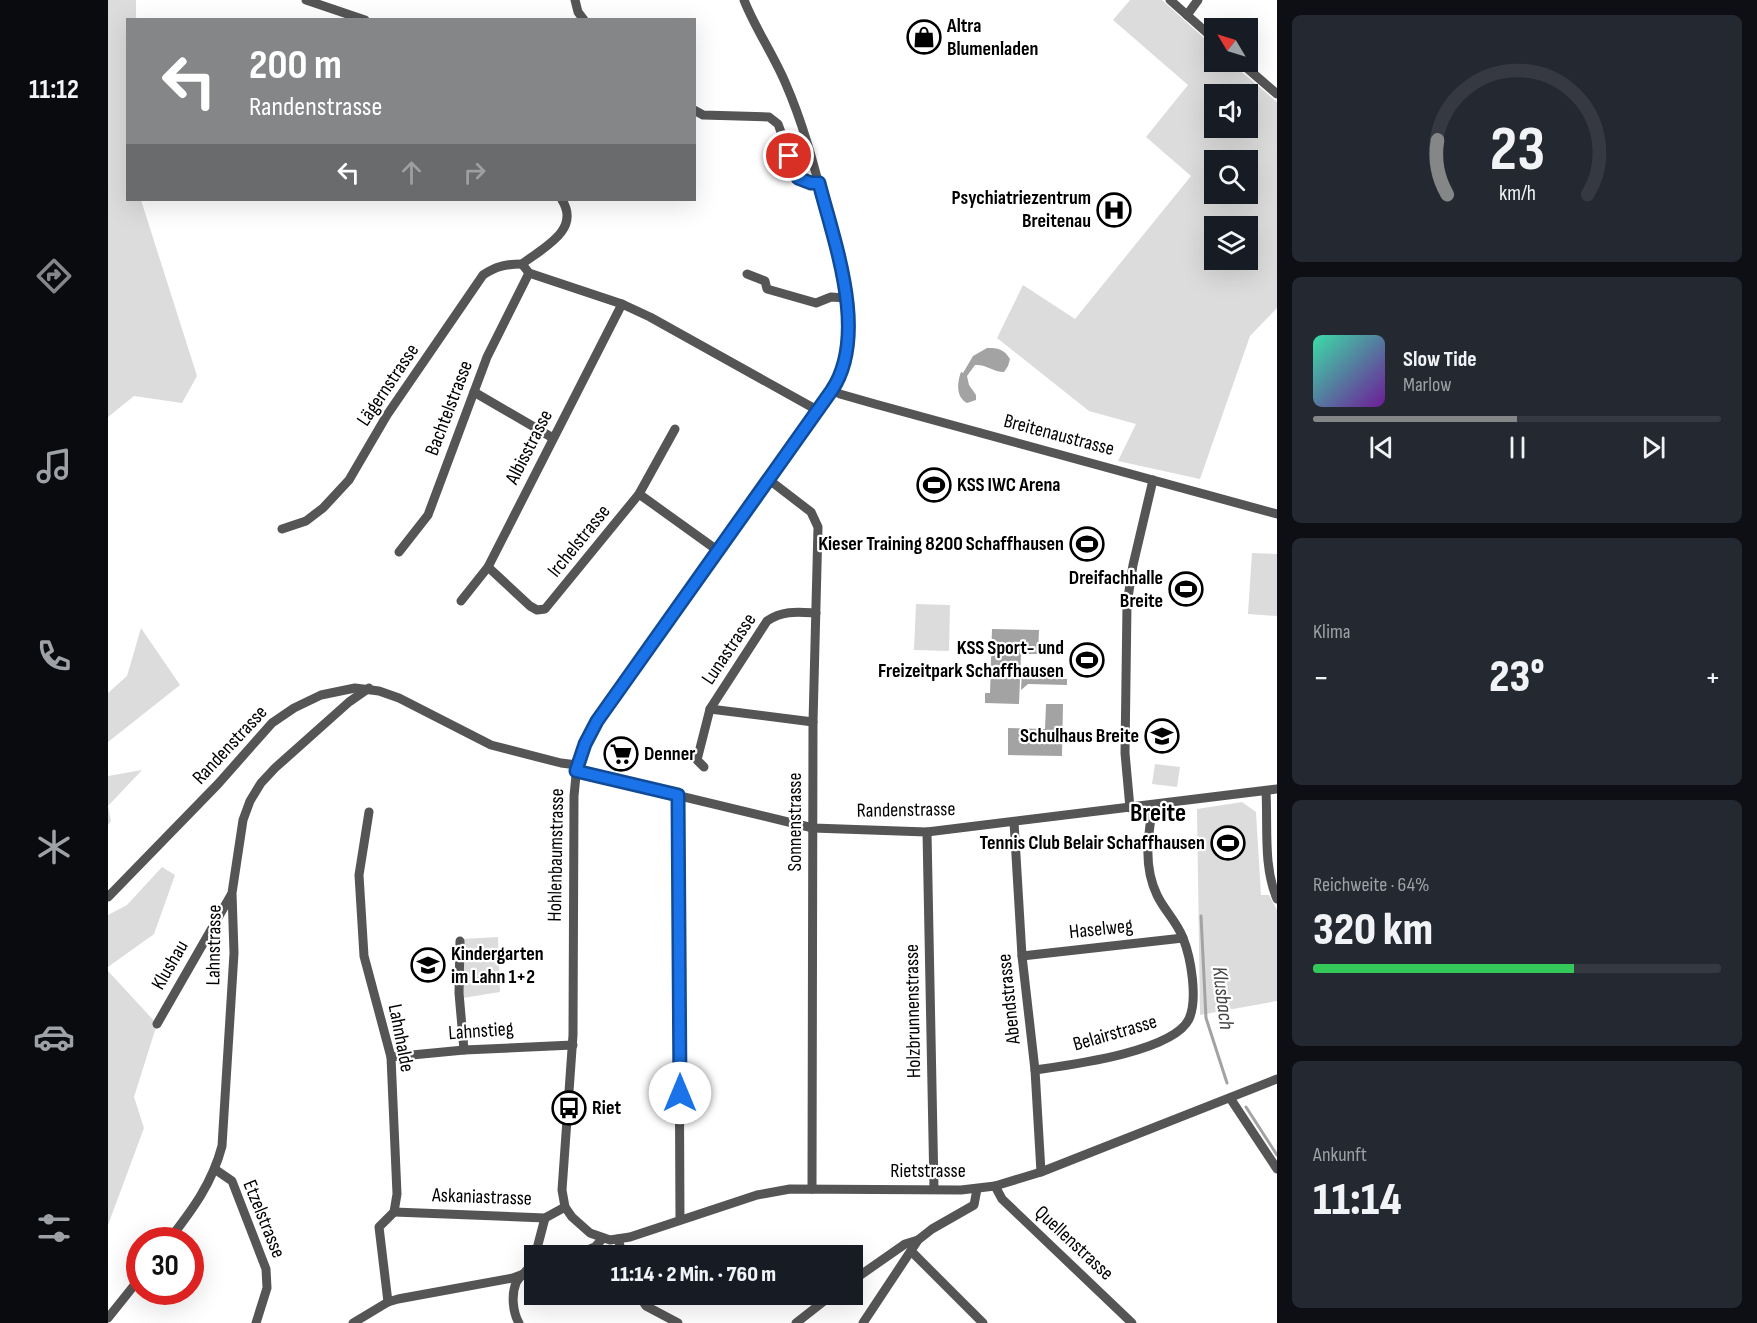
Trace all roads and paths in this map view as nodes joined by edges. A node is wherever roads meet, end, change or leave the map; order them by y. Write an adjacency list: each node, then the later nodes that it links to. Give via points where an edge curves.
1 (306, 0): 7 (street)
2 (575, 0): 8 (street)
3 (744, 0): 13 (street, Hohlenbaumstrasse, via 784,80)
4 (1170, 0): 6 (street)
5 (1198, 0): 6 (street)
6 (1187, 15): 9 (street)
7 (359, 18)
8 (582, 18)
9 (1204, 30)
10 (1254, 72): 11 (street)
11 (1275, 87)
12 (696, 111): 13 (street, via 703,115 769,117 778,124 798,178)
13 (819, 183): 18 (street, Hohlenbaumstrasse)
14 (562, 201): 15 (street, via 568,215 562,233)
15 (522, 264): 16 (street); 29 (street, Lägernstrasse, via 492,268 483,275 387,415 349,480 306,521)
16 (529, 273): 19 (street); 21 (street, Bachtelstrasse)
17 (747, 274): 18 (street, via 765,281 767,289 816,303 831,297)
18 (846, 298): 20 (street, Hohlenbaumstrasse, via 849,344)
19 (622, 304): 22 (street); 24 (street, Albisstrasse)
20 (832, 390): 22 (street, Hohlenbaumstrasse); 26 (street, Breitenaustrasse)
21 (474, 392): 24 (street); 31 (street, Bachtelstrasse, via 428,515)
22 (817, 410): 25 (street, Hohlenbaumstrasse)
23 (675, 429): 27 (street, Irchelstrasse)
24 (553, 438): 32 (street, Albisstrasse)
25 (768, 479): 30 (street, Hohlenbaumstrasse); 34 (street, Sonnenstrasse, via 811,512 818,527)
26 (1153, 480): 28 (street, Breitenaustrasse); 44 (street, via 1127,604 1125,753)
27 (639, 494): 30 (street); 32 (street, Irchelstrasse, via 545,609 530,606)
28 (1277, 514)
29 (282, 529)
30 (717, 550): 39 (street, Hohlenbaumstrasse, via 592,729)
31 (399, 552)
32 (488, 567): 33 (street, Albisstrasse)
33 (461, 601)
34 (816, 613): 36 (street, Lunastrasse, via 777,614 767,621); 37 (street, Sonnenstrasse)
35 (369, 688): 39 (street, Randenstrasse, via 399,698 491,745); 49 (street, Lahnstrasse, via 261,783 243,820); 50 (street, Randenstrasse, via 321,695 272,723)
36 (710, 708): 37 (street, Lunastrasse); 38 (street, Lunastrasse, via 697,760)
37 (813, 722): 47 (street, Sonnenstrasse)
38 (704, 767)
39 (577, 768): 42 (street, Randenstrasse); 56 (street, Hohlenbaumstrasse, via 573,819)
40 (1277, 789): 41 (street, Randenstrasse)
41 (1266, 791): 43 (street, Randenstrasse); 51 (street, via 1269,865)
42 (678, 795): 47 (street, Randenstrasse); 72 (street)
43 (1154, 805): 44 (street, Randenstrasse); 52 (street, Belairstrasse, via 1148,848 1150,874 1157,895)
44 (1130, 808): 46 (street, Randenstrasse)
45 (369, 812): 58 (street, Lahnhalde, via 359,875 364,956)
46 (1014, 822): 48 (street, Randenstrasse); 54 (street, Abendstrasse)
47 (813, 828): 48 (street, Randenstrasse); 66 (street, Sonnenstrasse)
48 (927, 832): 67 (street, Holzbrunnenstrasse)
49 (232, 892): 55 (street, Klushau); 63 (street, Lahnstrasse, via 234,953 222,1146)
50 (108, 897)
51 (1277, 899)
52 (1183, 938): 54 (street, Haselweg); 59 (street, Belairstrasse, via 1191,966 1192,996 1189,1019 1182,1029 1131,1052)
53 (460, 941): 57 (street)
54 (1022, 956): 59 (street, Abendstrasse)
55 (157, 1024)
56 (573, 1044): 57 (street, Lahnstieg); 69 (street, Hohlenbaumstrasse, via 562,1181)
57 (464, 1050): 58 (street, Lahnstieg)
58 (391, 1057): 70 (street, Lahnhalde, via 397,1194)
59 (1035, 1070): 64 (street, Abendstrasse)
60 (1277, 1079): 61 (street, Rietstrasse)
61 (1230, 1098): 62 (street); 64 (street, Rietstrasse)
62 (1277, 1169)
63 (216, 1170): 73 (street, Lahnstrasse); 88 (street, Etzelstrasse, via 232,1181 266,1269 267,1288)
64 (1041, 1172): 65 (street, Rietstrasse)
65 (995, 1186): 68 (street, Rietstrasse); 95 (street, Quellenstrasse, via 1002,1199)
66 (812, 1189): 67 (street, Rietstrasse); 72 (street, Rietstrasse, via 757,1195)
67 (934, 1189): 68 (street, Rietstrasse)
68 (977, 1189): 76 (street, via 974,1205)
69 (566, 1207): 71 (street, Askaniastrasse); 74 (street, via 580,1226)
70 (394, 1212): 71 (street, Askaniastrasse); 84 (street, Lahnhalde, via 380,1227)
71 (545, 1218): 77 (street)
72 (680, 1220): 75 (street, Rietstrasse)
73 (178, 1227)
74 (603, 1238): 75 (street); 78 (street)
75 (618, 1239): 79 (street)
76 (918, 1240): 80 (street); 81 (street, via 904,1244)
77 (537, 1245)
78 (597, 1245)
79 (620, 1245)
80 (911, 1251): 93 (street); 94 (street)
81 (863, 1273)
82 (524, 1274): 84 (street); 90 (street, via 516,1283 513,1306)
83 (126, 1296): 87 (street)
84 (388, 1302): 89 (street)
85 (645, 1305): 91 (street)
86 (819, 1305): 92 (street)
87 (108, 1318)
88 (256, 1323)
89 (353, 1323)
90 (519, 1323)
91 (678, 1323)
92 (796, 1323)
93 (863, 1323)
94 (983, 1323)
95 (1132, 1323)

